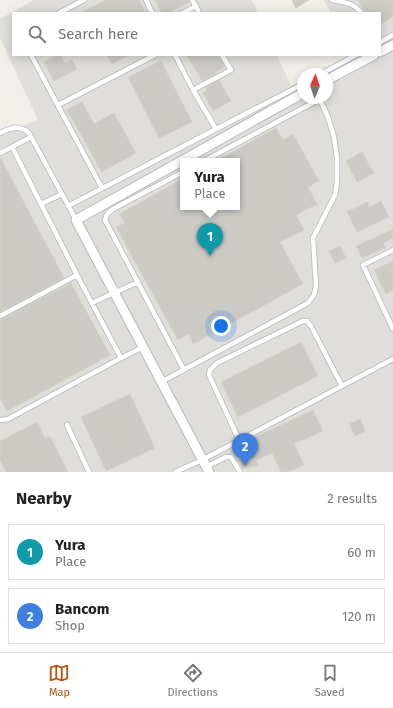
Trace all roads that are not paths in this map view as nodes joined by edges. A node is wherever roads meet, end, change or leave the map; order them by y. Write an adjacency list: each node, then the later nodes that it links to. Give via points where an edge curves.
1 (84, 0): 6 (lane)
2 (146, 0): 7 (lane)
3 (192, 0): 5 (lane)
4 (332, 0): 10 (lane, via 353,6)
5 (196, 6): 8 (lane); 9 (lane)
6 (61, 12)
7 (152, 12)
8 (185, 12)
9 (199, 12)
10 (360, 12)
11 (393, 34): 12 (lane)
12 (381, 41)
13 (393, 45): 14 (street)
14 (381, 51)
15 (32, 56): 28 (lane)
16 (153, 56): 28 (lane)
17 (176, 56): 24 (lane)
18 (223, 56): 24 (lane, via 231,70)
19 (354, 56): 21 (lane)
20 (372, 56): 22 (street)
21 (333, 68)
22 (333, 77)
23 (297, 87): 29 (lane)
24 (193, 90): 29 (lane)
25 (297, 96): 34 (street)
26 (308, 104): 35 (lane)
27 (322, 104): 53 (lane, via 334,136 338,170 335,195 313,238 316,286 314,295 308,302)
28 (58, 105): 38 (lane)
29 (216, 129): 38 (lane)
30 (0, 134): 31 (lane, via 18,127 26,130)
31 (31, 137): 32 (lane); 39 (lane)
32 (12, 147): 33 (lane); 40 (lane)
33 (0, 153)
34 (187, 158)
35 (209, 158)
36 (180, 162): 42 (street)
37 (180, 174): 45 (lane, via 106,214 105,220)
38 (102, 188): 41 (lane)
39 (62, 194): 40 (lane); 41 (lane)
40 (41, 204): 44 (lane)
41 (68, 206): 42 (lane)
42 (76, 220): 46 (street)
43 (393, 250): 49 (lane, via 363,264)
44 (77, 275): 47 (lane); 48 (lane)
45 (138, 282): 46 (lane); 53 (lane)
46 (114, 293): 47 (lane); 50 (street)
47 (92, 303): 51 (lane)
48 (0, 316)
49 (393, 329)
50 (143, 347): 51 (lane); 54 (street)
51 (121, 358): 56 (lane)
52 (393, 359): 55 (lane)
53 (184, 370): 54 (lane)
54 (162, 382): 59 (street)
55 (342, 386): 58 (lane); 58 (lane, via 307,321 217,362 209,375)
56 (0, 420)
57 (67, 425): 60 (lane)
58 (239, 440): 59 (lane)
59 (206, 467): 61 (lane); 62 (lane, via 231,457)
60 (88, 472)
61 (175, 472)
62 (240, 472)

